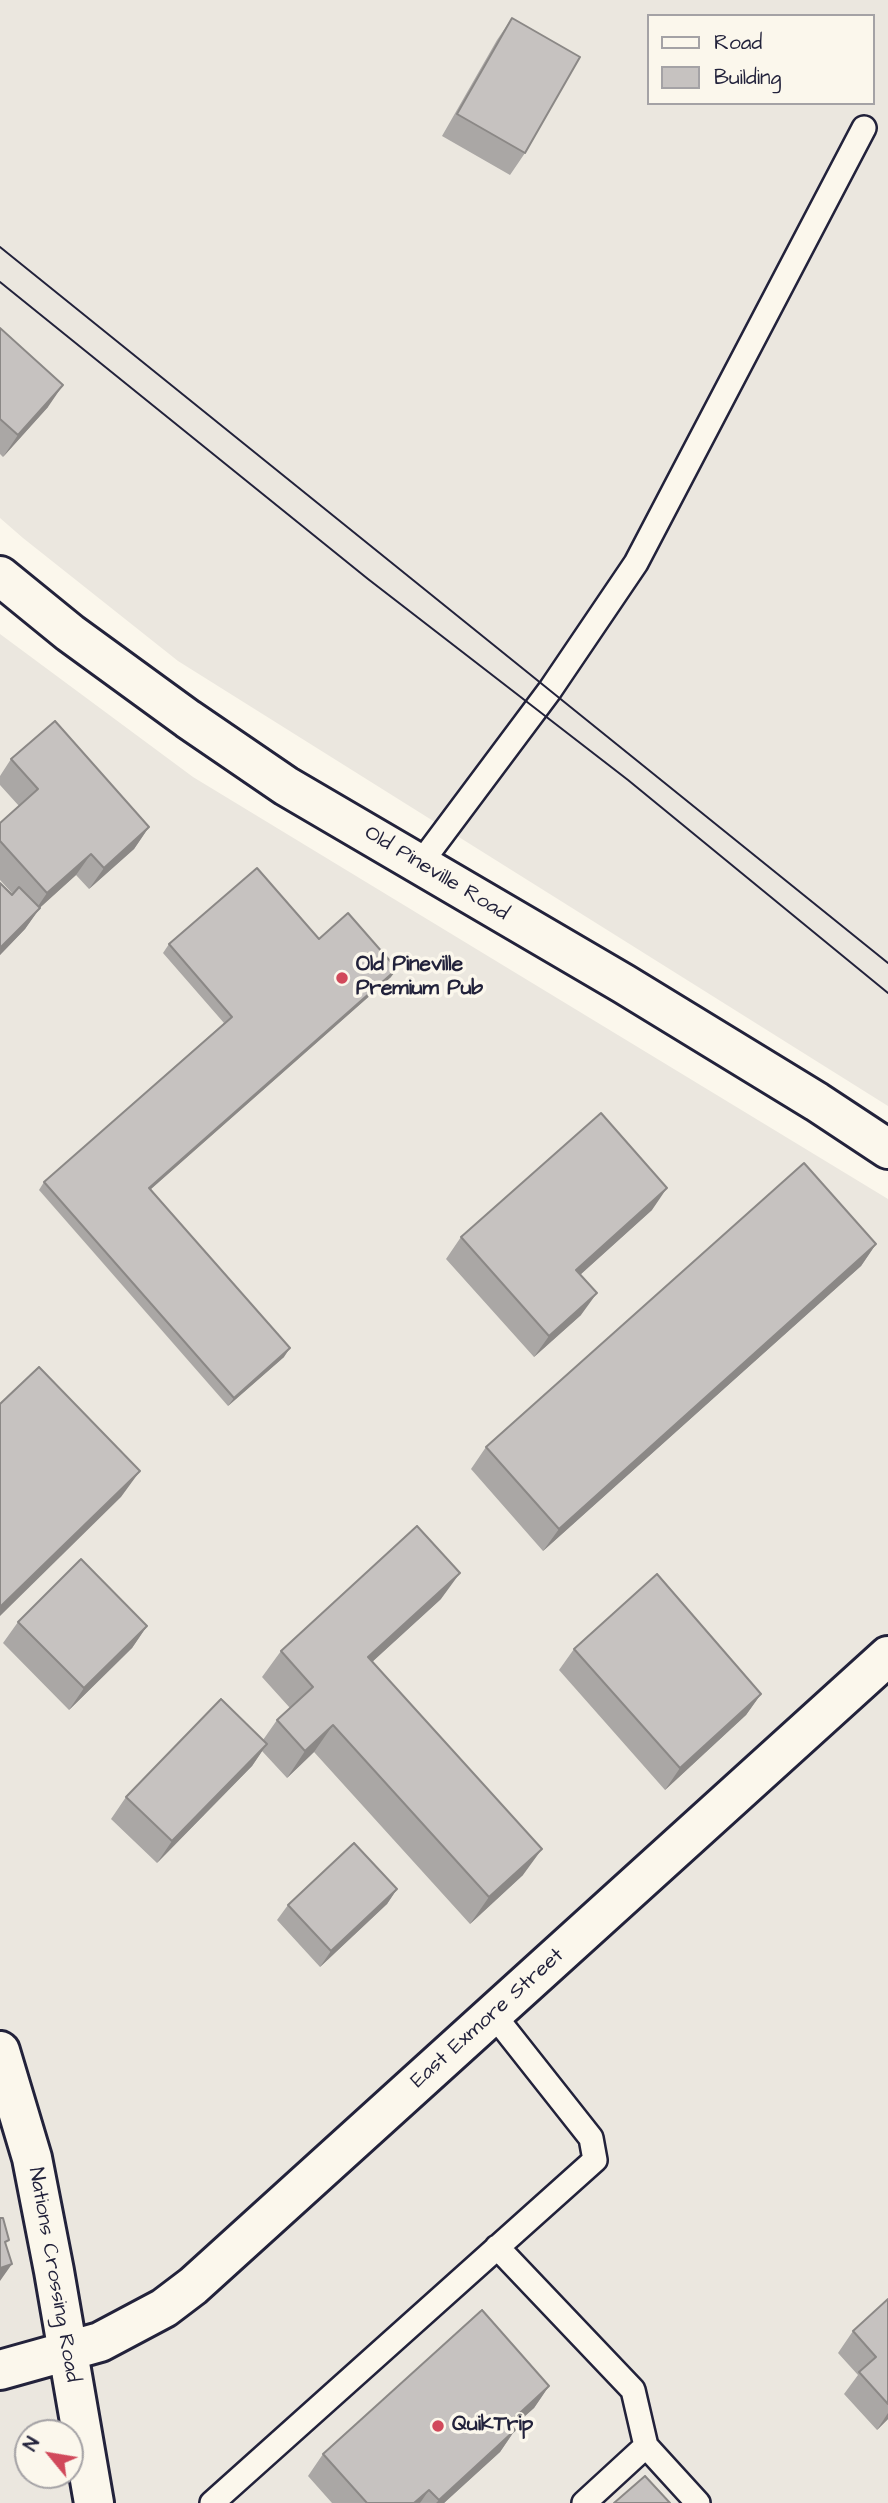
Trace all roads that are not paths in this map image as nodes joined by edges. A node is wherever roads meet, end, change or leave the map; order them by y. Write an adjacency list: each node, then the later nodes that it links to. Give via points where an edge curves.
1 (864, 128): 3 (lane, via 636,563 550,690)
2 (0, 576): 3 (street, Old Pineville Road, via 198,726 286,786)
3 (420, 864): 4 (street, Old Pineville Road, via 624,984)
4 (888, 1149)
5 (888, 1656): 6 (street, East Exmore Street)
6 (494, 2014): 8 (lane, via 591,2138 595,2160); 9 (street, East Exmore Street, via 193,2286 135,2325)
7 (0, 2051): 9 (street, Nations Crossing Road, via 32,2158)
8 (496, 2247): 11 (lane, via 633,2390); 14 (lane)
9 (68, 2352): 10 (street, East Exmore Street); 13 (street, Nations Crossing Road)
10 (0, 2371)
11 (646, 2446): 12 (lane); 15 (lane)
12 (585, 2502)
13 (94, 2503)
14 (212, 2503)
15 (698, 2503)

